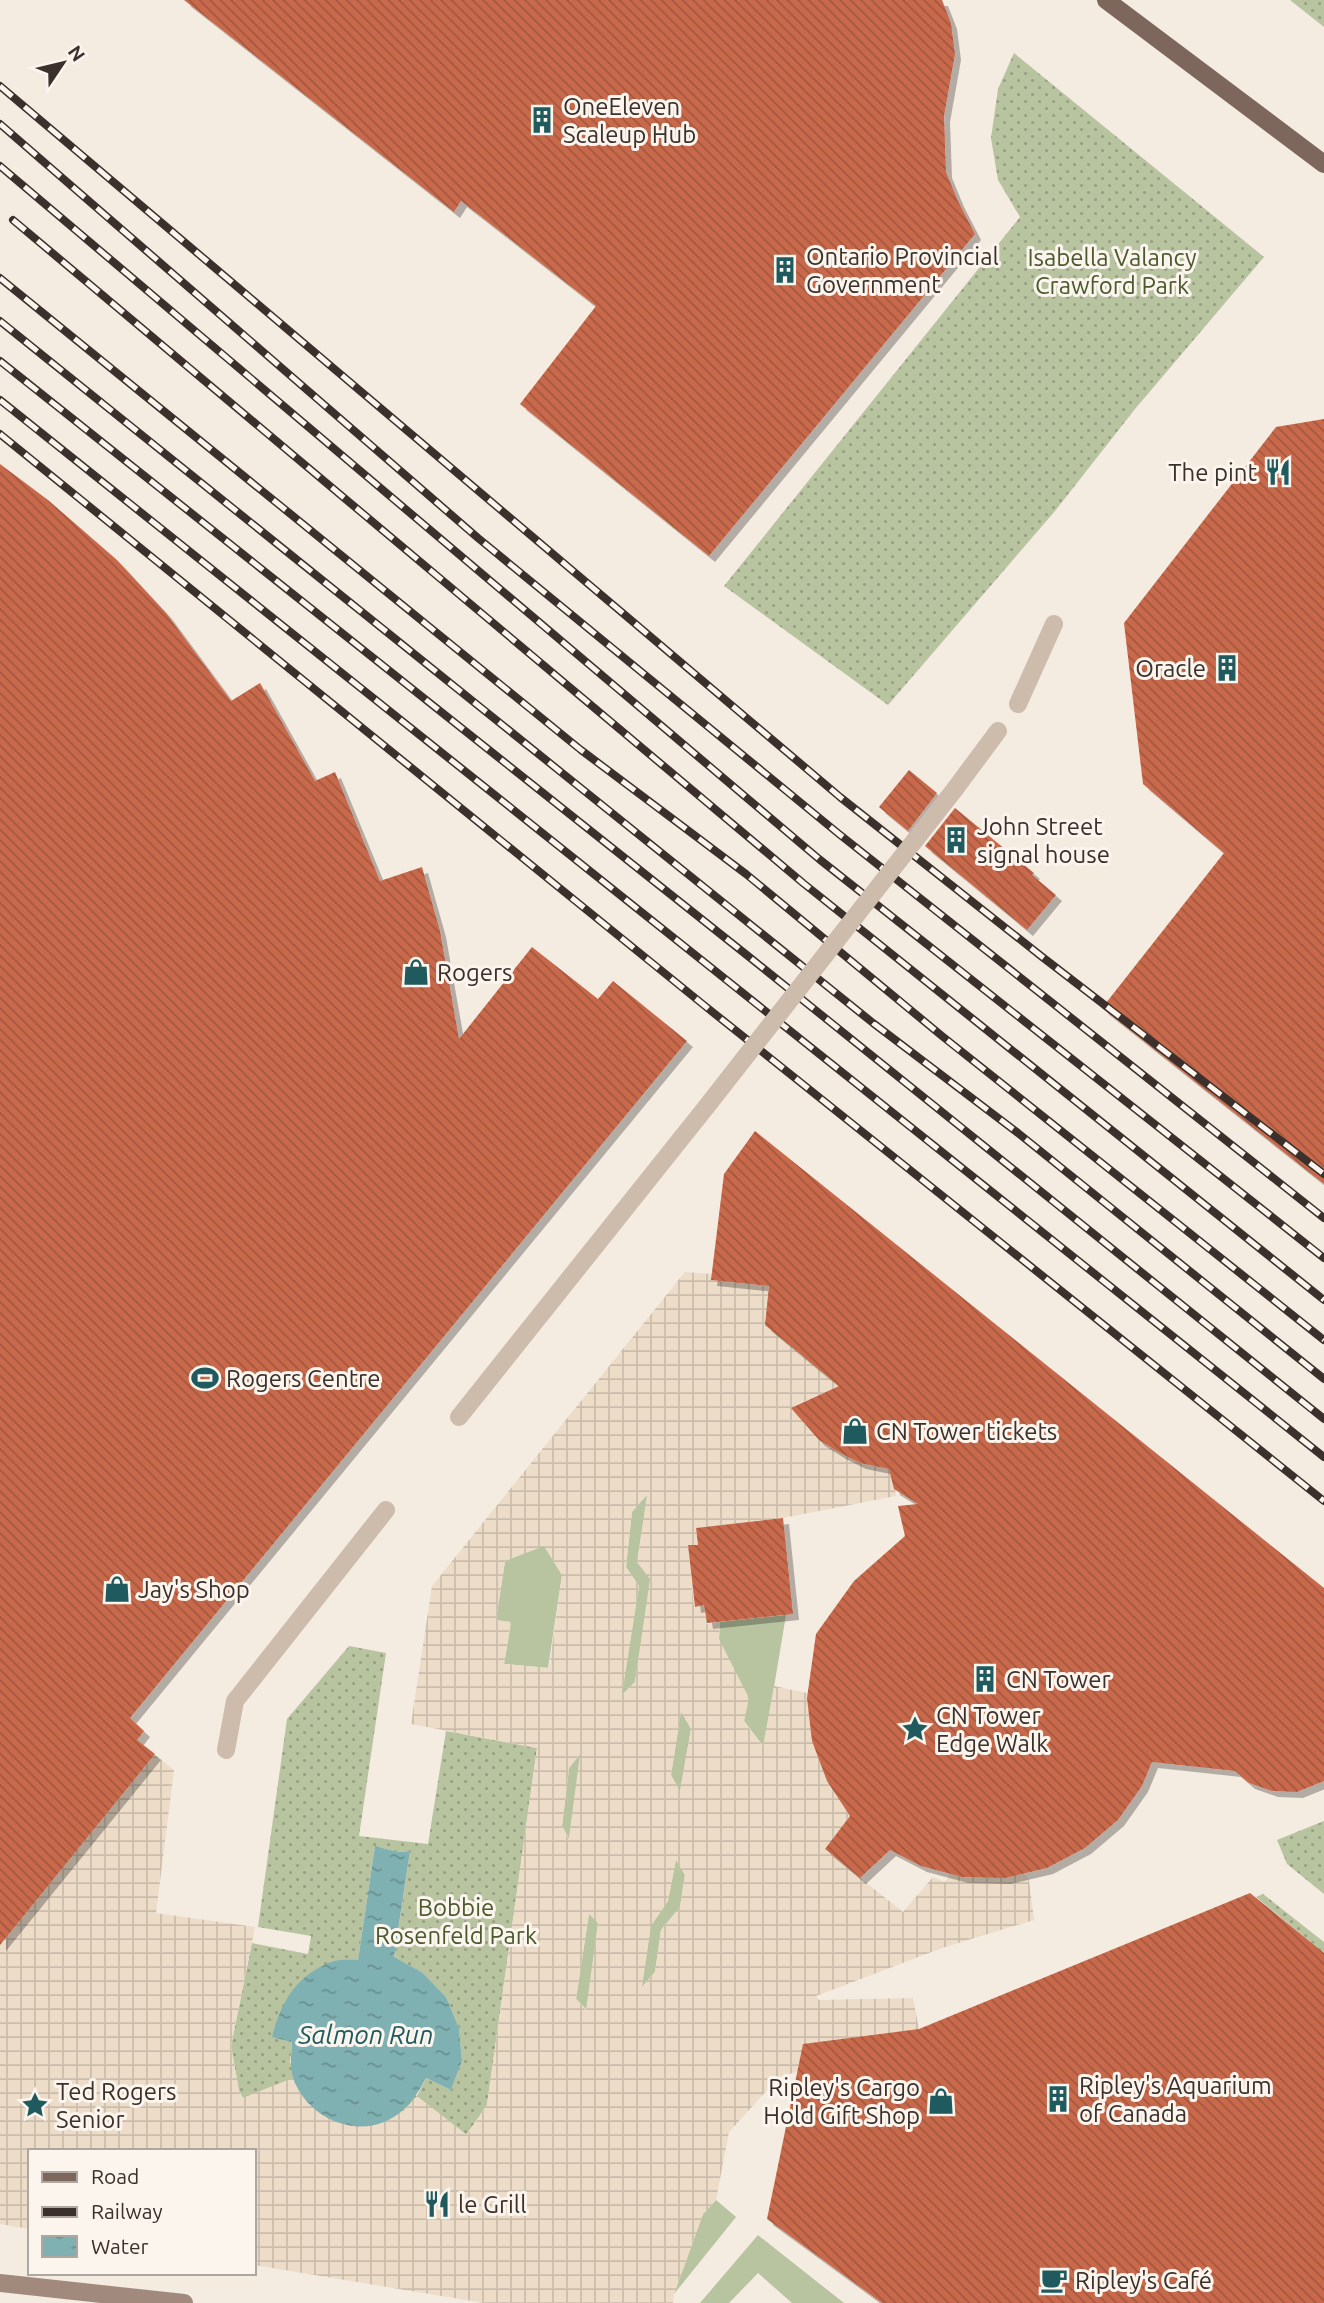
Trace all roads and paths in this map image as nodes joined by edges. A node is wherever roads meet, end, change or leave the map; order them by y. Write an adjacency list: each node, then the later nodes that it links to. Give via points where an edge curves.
1 (1106, 0): 2 (main road)
2 (1324, 164)
3 (1054, 624): 4 (street)
4 (1018, 704)
5 (998, 731): 6 (street, bridge)
6 (459, 1417)
7 (386, 1510): 8 (street, via 235,1701)
8 (226, 1750)
9 (0, 2283): 10 (street)
10 (184, 2303)

